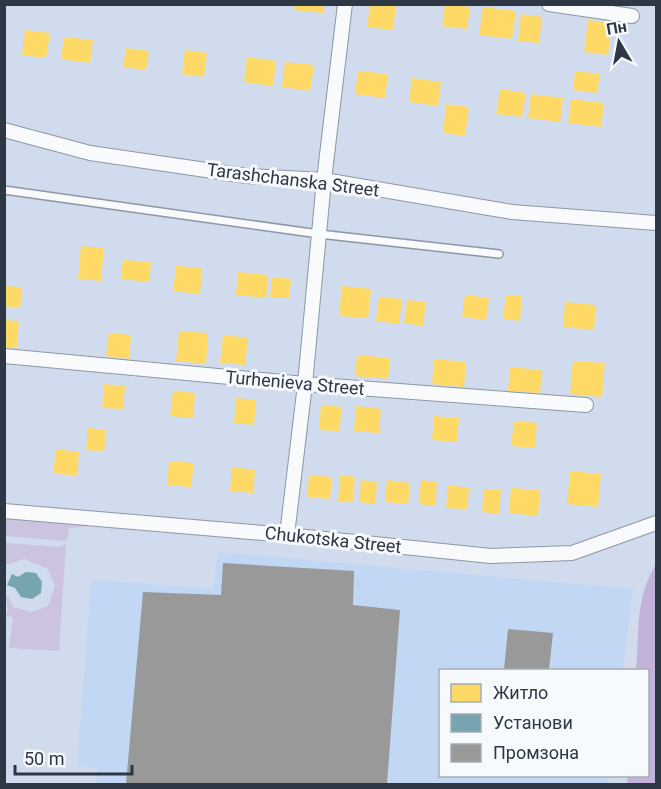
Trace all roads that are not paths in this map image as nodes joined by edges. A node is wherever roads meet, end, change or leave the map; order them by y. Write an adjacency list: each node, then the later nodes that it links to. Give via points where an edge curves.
1 (345, 4): 5 (street)
2 (549, 4): 3 (street)
3 (632, 16)
4 (4, 130): 5 (street, Tarashchanska Street, via 90,153 247,176)
5 (324, 180): 7 (street, Tarashchanska Street, via 512,212); 8 (street)
6 (4, 190): 8 (lane)
7 (657, 224)
8 (320, 234): 9 (lane); 11 (street)
9 (499, 254)
10 (4, 356): 11 (street, Turhenieva Street)
11 (305, 384): 12 (street, Turhenieva Street); 15 (street)
12 (586, 405)
13 (4, 511): 15 (street, Chukotska Street)
14 (657, 523): 15 (street, Chukotska Street, via 573,553 503,556)
15 (287, 535)

